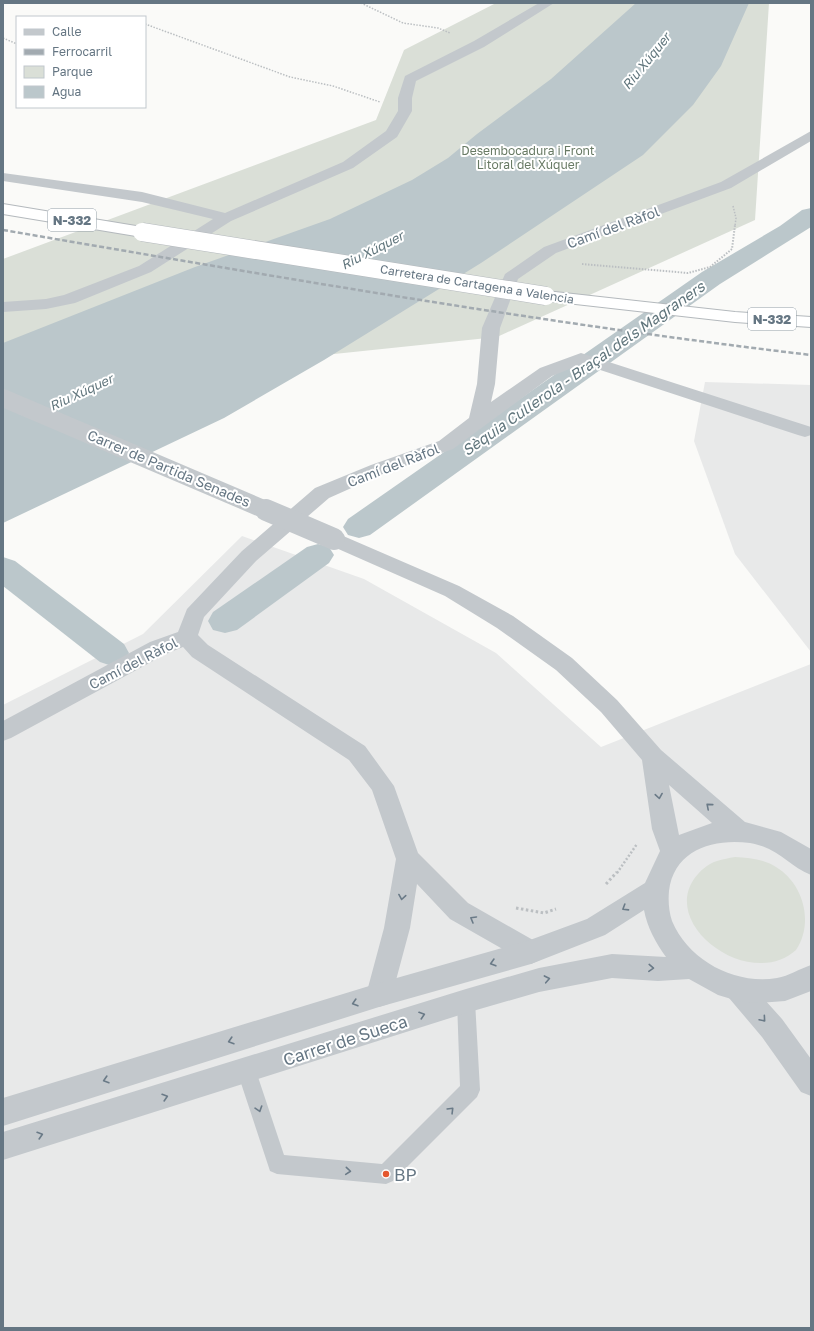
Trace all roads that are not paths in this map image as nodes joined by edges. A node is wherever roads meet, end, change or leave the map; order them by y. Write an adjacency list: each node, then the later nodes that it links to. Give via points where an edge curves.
1 (548, 3): 5 (street, via 479,44 410,79 405,98 405,111 392,134 348,165)
2 (811, 135): 9 (street, Camí del Ràfol, via 726,185 550,250 511,277 491,328 486,384)
3 (3, 177): 5 (street, via 142,197)
4 (3, 209): 7 (highway, Carretera de Cartagena a Valencia / N-332, bridge, via 546,296 732,317)
5 (226, 218): 6 (street, via 145,269 114,282 69,299 46,304)
6 (3, 307)
7 (811, 322)
8 (3, 398): 13 (street, Carrer de Partida Senades, bridge, via 452,591 505,622 564,664 608,706)
9 (478, 420): 10 (street, via 546,372 581,358); 11 (street, Camí del Ràfol, via 446,445 378,469 322,493 249,556 195,614)
10 (805, 430)
11 (187, 637): 12 (street, Camí del Ràfol, via 158,648); 17 (street, via 200,651 358,753 382,786)
12 (3, 732)
13 (653, 757): 14 (street, Carrer de Partida Senades, one-way to 13); 15 (street, one-way to 15, via 664,829)
14 (738, 831): 15 (street, via 714,832 692,839); 16 (street, via 761,835 782,843)
15 (673, 852): 18 (street, via 661,869)
16 (808, 858)
17 (408, 859): 19 (street, one-way to 17, via 459,911); 23 (street, one-way to 23, via 397,928)
18 (655, 890): 19 (street, one-way to 19, via 596,927); 20 (street, via 657,917 670,944)
19 (531, 952): 23 (street, one-way to 23)
20 (692, 967): 22 (street, via 714,980); 24 (street, Carrer de Sueca, one-way to 20, via 539,980 612,966 658,969)
21 (811, 977): 22 (street, via 797,986 769,992)
22 (738, 989): 26 (street, one-way to 26, via 772,1028)
23 (379, 995): 27 (street, one-way to 27)
24 (466, 1001): 25 (street, Carrer de Sueca, one-way to 24); 25 (lane, one-way to 24, via 277,1164 386,1174 470,1090)
25 (247, 1071): 28 (street, Carrer de Sueca, one-way to 25)
26 (811, 1082)
27 (3, 1112)
28 (3, 1146)

